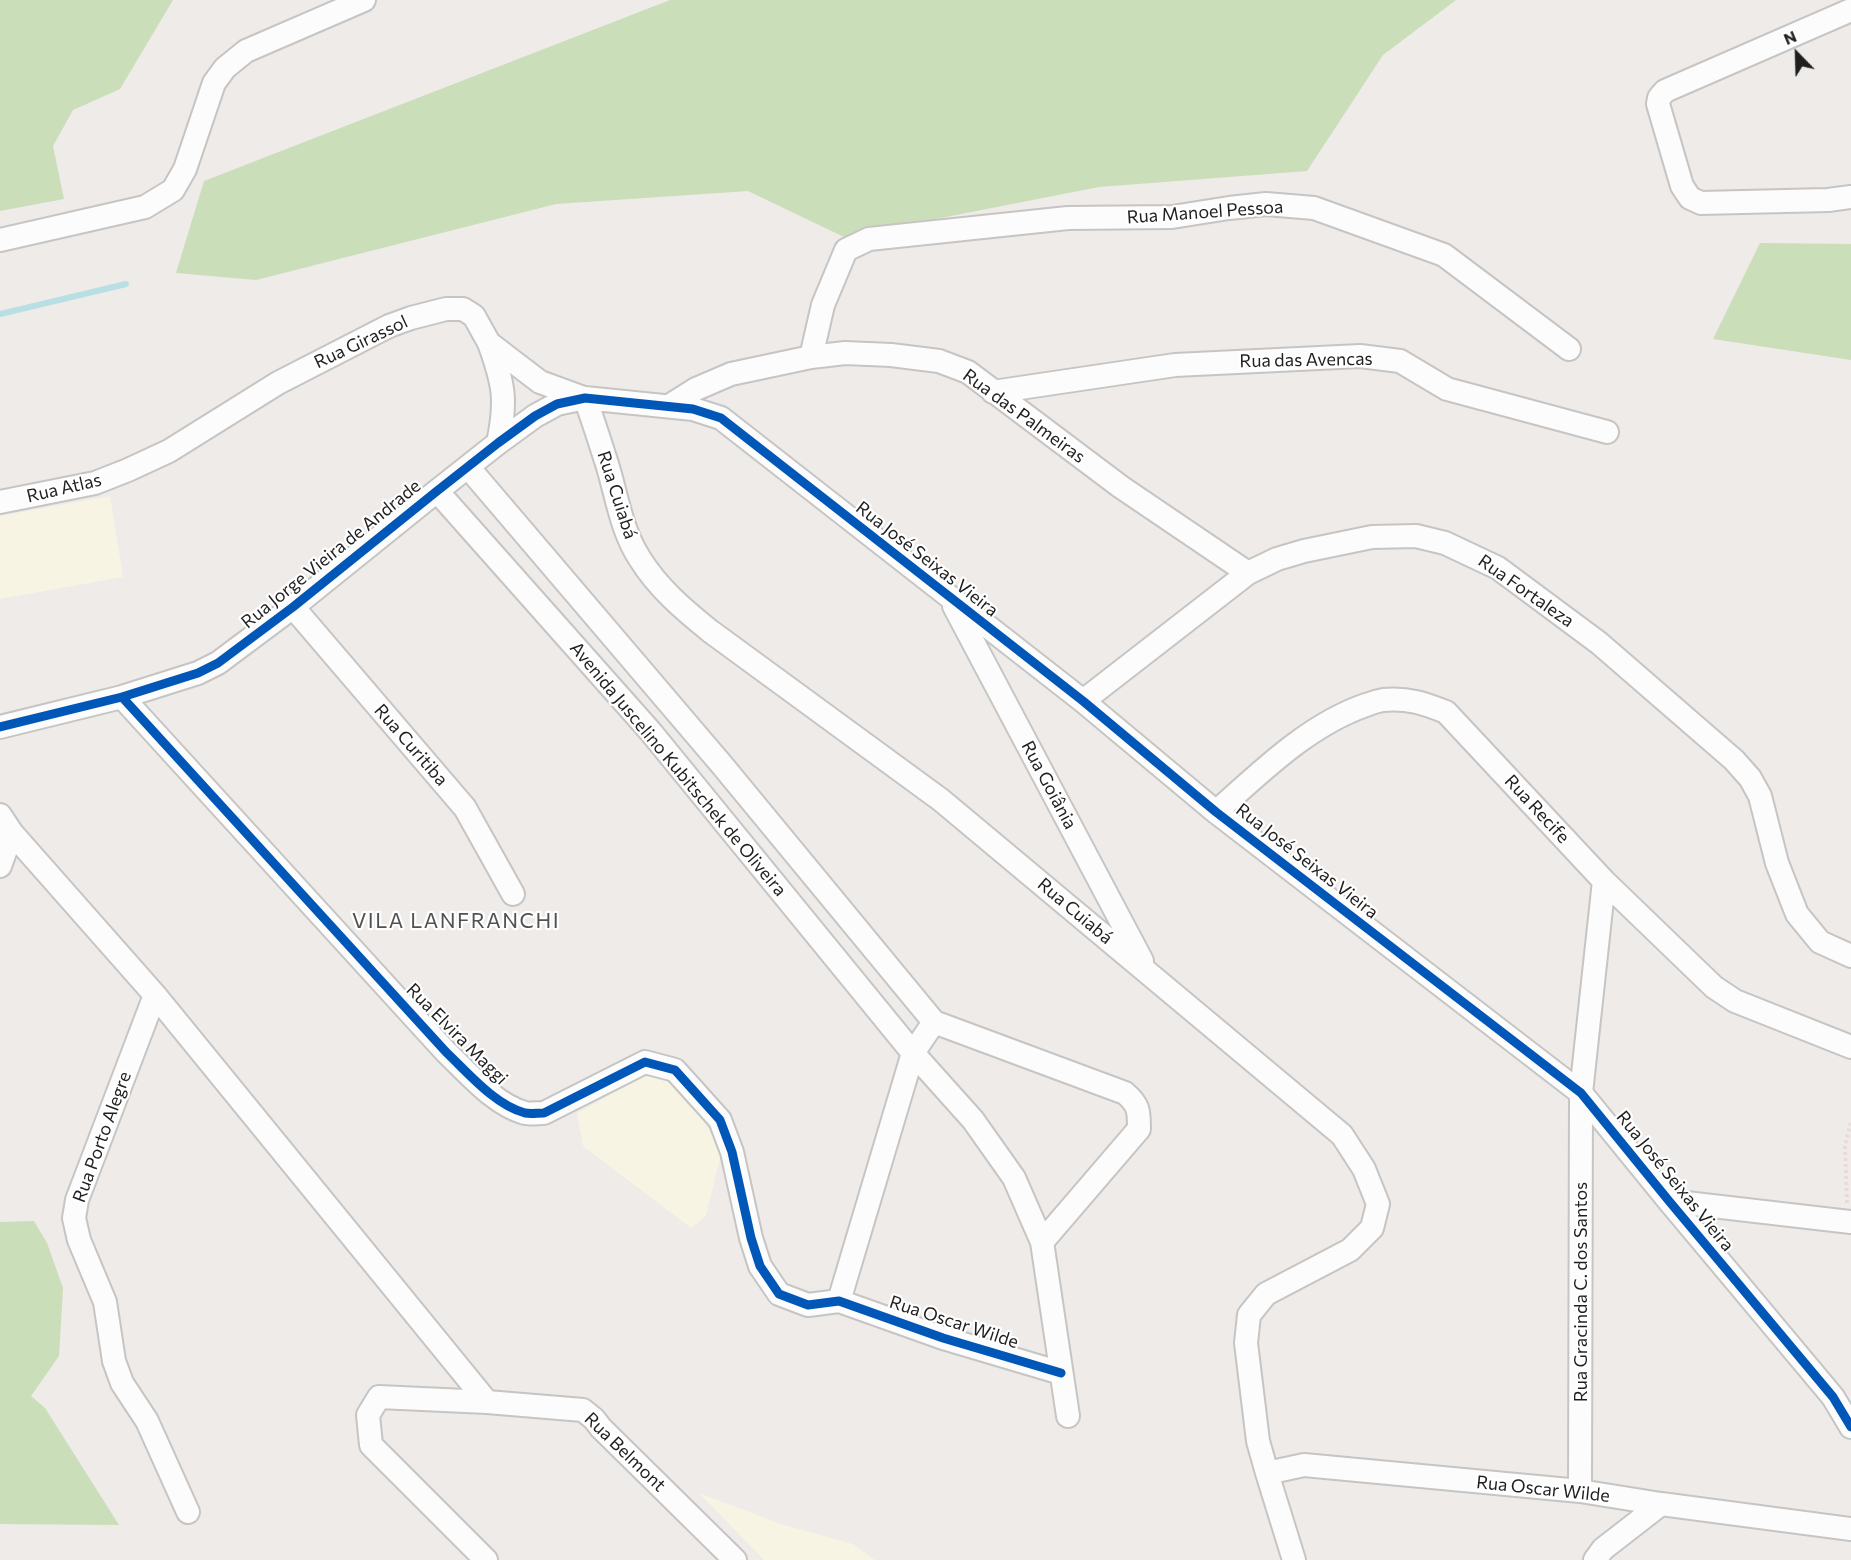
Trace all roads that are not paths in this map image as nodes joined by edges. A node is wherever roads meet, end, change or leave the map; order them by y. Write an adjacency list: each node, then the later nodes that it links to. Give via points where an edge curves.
1 (364, 0): 4 (street, via 246,51 225,68 214,83 185,169 173,190 145,207)
2 (1851, 10): 3 (street, via 1665,91 1658,104 1682,186 1690,198 1701,203)
3 (1851, 197)
4 (0, 240)
5 (489, 343): 9 (street, Rua Girassol, via 540,382); 12 (street, via 504,398); 14 (street, Rua Girassol, via 474,316 464,309 446,309 388,326 278,383 169,451)
6 (1569, 349): 7 (street, Rua Manoel Pessoa, via 1444,255 1314,208 1266,204 1172,217 1068,218 869,239 846,250 824,305)
7 (811, 357): 8 (street, Rua das Palmeiras, via 845,353 939,361 968,372); 10 (street, Rua das Palmeiras, via 731,374)
8 (993, 392): 11 (street, Rua das Avencas, via 1175,365 1360,356 1400,361 1447,389); 17 (street, Rua das Palmeiras, via 1121,487)
9 (585, 398): 10 (street, Rua Jorge Vieira de Andrade); 12 (street, Rua Jorge Vieira de Andrade, via 557,404); 31 (street, Rua Cuiabá, via 626,531 639,558 682,609 941,800)
10 (669, 406): 18 (street, Rua José Seixas Vieira, via 721,418)
11 (1607, 432)
12 (498, 444): 13 (street, Rua Jorge Vieira de Andrade)
13 (468, 467): 15 (street, Rua Jorge Vieira de Andrade); 22 (street, Avenida Juscelino Kubitschek de Oliveira)
14 (128, 470): 16 (street, Rua Atlas, via 95,483)
15 (437, 490): 19 (street, Rua Jorge Vieira de Andrade); 24 (street, Avenida Juscelino Kubitschek de Oliveira)
16 (0, 502)
17 (1248, 573): 21 (street, Rua Fortaleza); 30 (street, Rua Fortaleza, via 1304,550 1372,537 1416,536 1445,543 1498,568 1599,643 1734,760 1760,796 1777,863 1797,914 1820,942)
18 (951, 599): 21 (street, Rua José Seixas Vieira); 31 (street, Rua Goiânia)
19 (294, 607): 20 (street, Rua Jorge Vieira de Andrade, via 218,663); 29 (street, Rua Curitiba, via 465,807)
20 (122, 697): 23 (street, Rua Jorge Vieira de Andrade); 40 (street, Rua Elvira Maggi, via 446,1052 507,1106 527,1114 544,1113 645,1062 675,1071 720,1120 732,1152 760,1266 779,1294 808,1305)
21 (1083, 701): 25 (street, Rua José Seixas Vieira)
22 (673, 707): 24 (street); 33 (street, Avenida Juscelino Kubitschek de Oliveira)
23 (0, 727)
24 (650, 730): 35 (street, Avenida Juscelino Kubitschek de Oliveira)
25 (1216, 812): 28 (street, Rua Recife, via 1314,731 1350,711 1381,700 1414,700 1446,712); 36 (street, Rua José Seixas Vieira)
26 (6, 824): 27 (street); 32 (street)
27 (0, 866)
28 (1604, 881): 34 (street, Rua Recife, via 1714,987 1735,1001); 36 (street, Rua Gracinda C. dos Santos)
29 (513, 894)
30 (1851, 956)
31 (1148, 972): 46 (street, Rua Cuiabá, via 1342,1135 1364,1168 1378,1204 1372,1228 1350,1250 1266,1294 1249,1315 1246,1344 1258,1441)
32 (155, 995): 43 (street); 49 (street, Rua Porto Alegre, via 77,1200 74,1218 105,1302 114,1361 122,1383 147,1421)
33 (933, 1023): 35 (street); 39 (street, via 1125,1093 1135,1102 1139,1129)
34 (1851, 1047)
35 (914, 1053): 39 (street, Avenida Juscelino Kubitschek de Oliveira, via 973,1120 1014,1178); 40 (street)
36 (1581, 1093): 37 (street, Rua José Seixas Vieira); 47 (street, Rua Gracinda C. dos Santos)
37 (1669, 1201): 38 (street); 42 (street, Rua José Seixas Vieira)
38 (1849, 1222)
39 (1042, 1242): 41 (street, Avenida Juscelino Kubitschek de Oliveira)
40 (839, 1301): 41 (street, Rua Oscar Wilde)
41 (1060, 1373): 44 (street, Avenida Juscelino Kubitschek de Oliveira)
42 (1842, 1398): 45 (street, Rua José Seixas Vieira)
43 (487, 1402): 51 (street, Rua Belmont, via 379,1397 368,1415 371,1445); 52 (street, Rua Belmont, via 583,1410)
44 (1068, 1416)
45 (1851, 1427)
46 (1267, 1473): 47 (street, Rua Oscar Wilde, via 1304,1465); 53 (street)
47 (1580, 1491): 48 (street, Rua Oscar Wilde)
48 (1661, 1504): 50 (street, Rua Oscar Wilde); 54 (street, via 1603,1549)
49 (188, 1512)
50 (1851, 1528)
51 (486, 1560)
52 (735, 1560)
53 (1294, 1560)
54 (1595, 1560)

